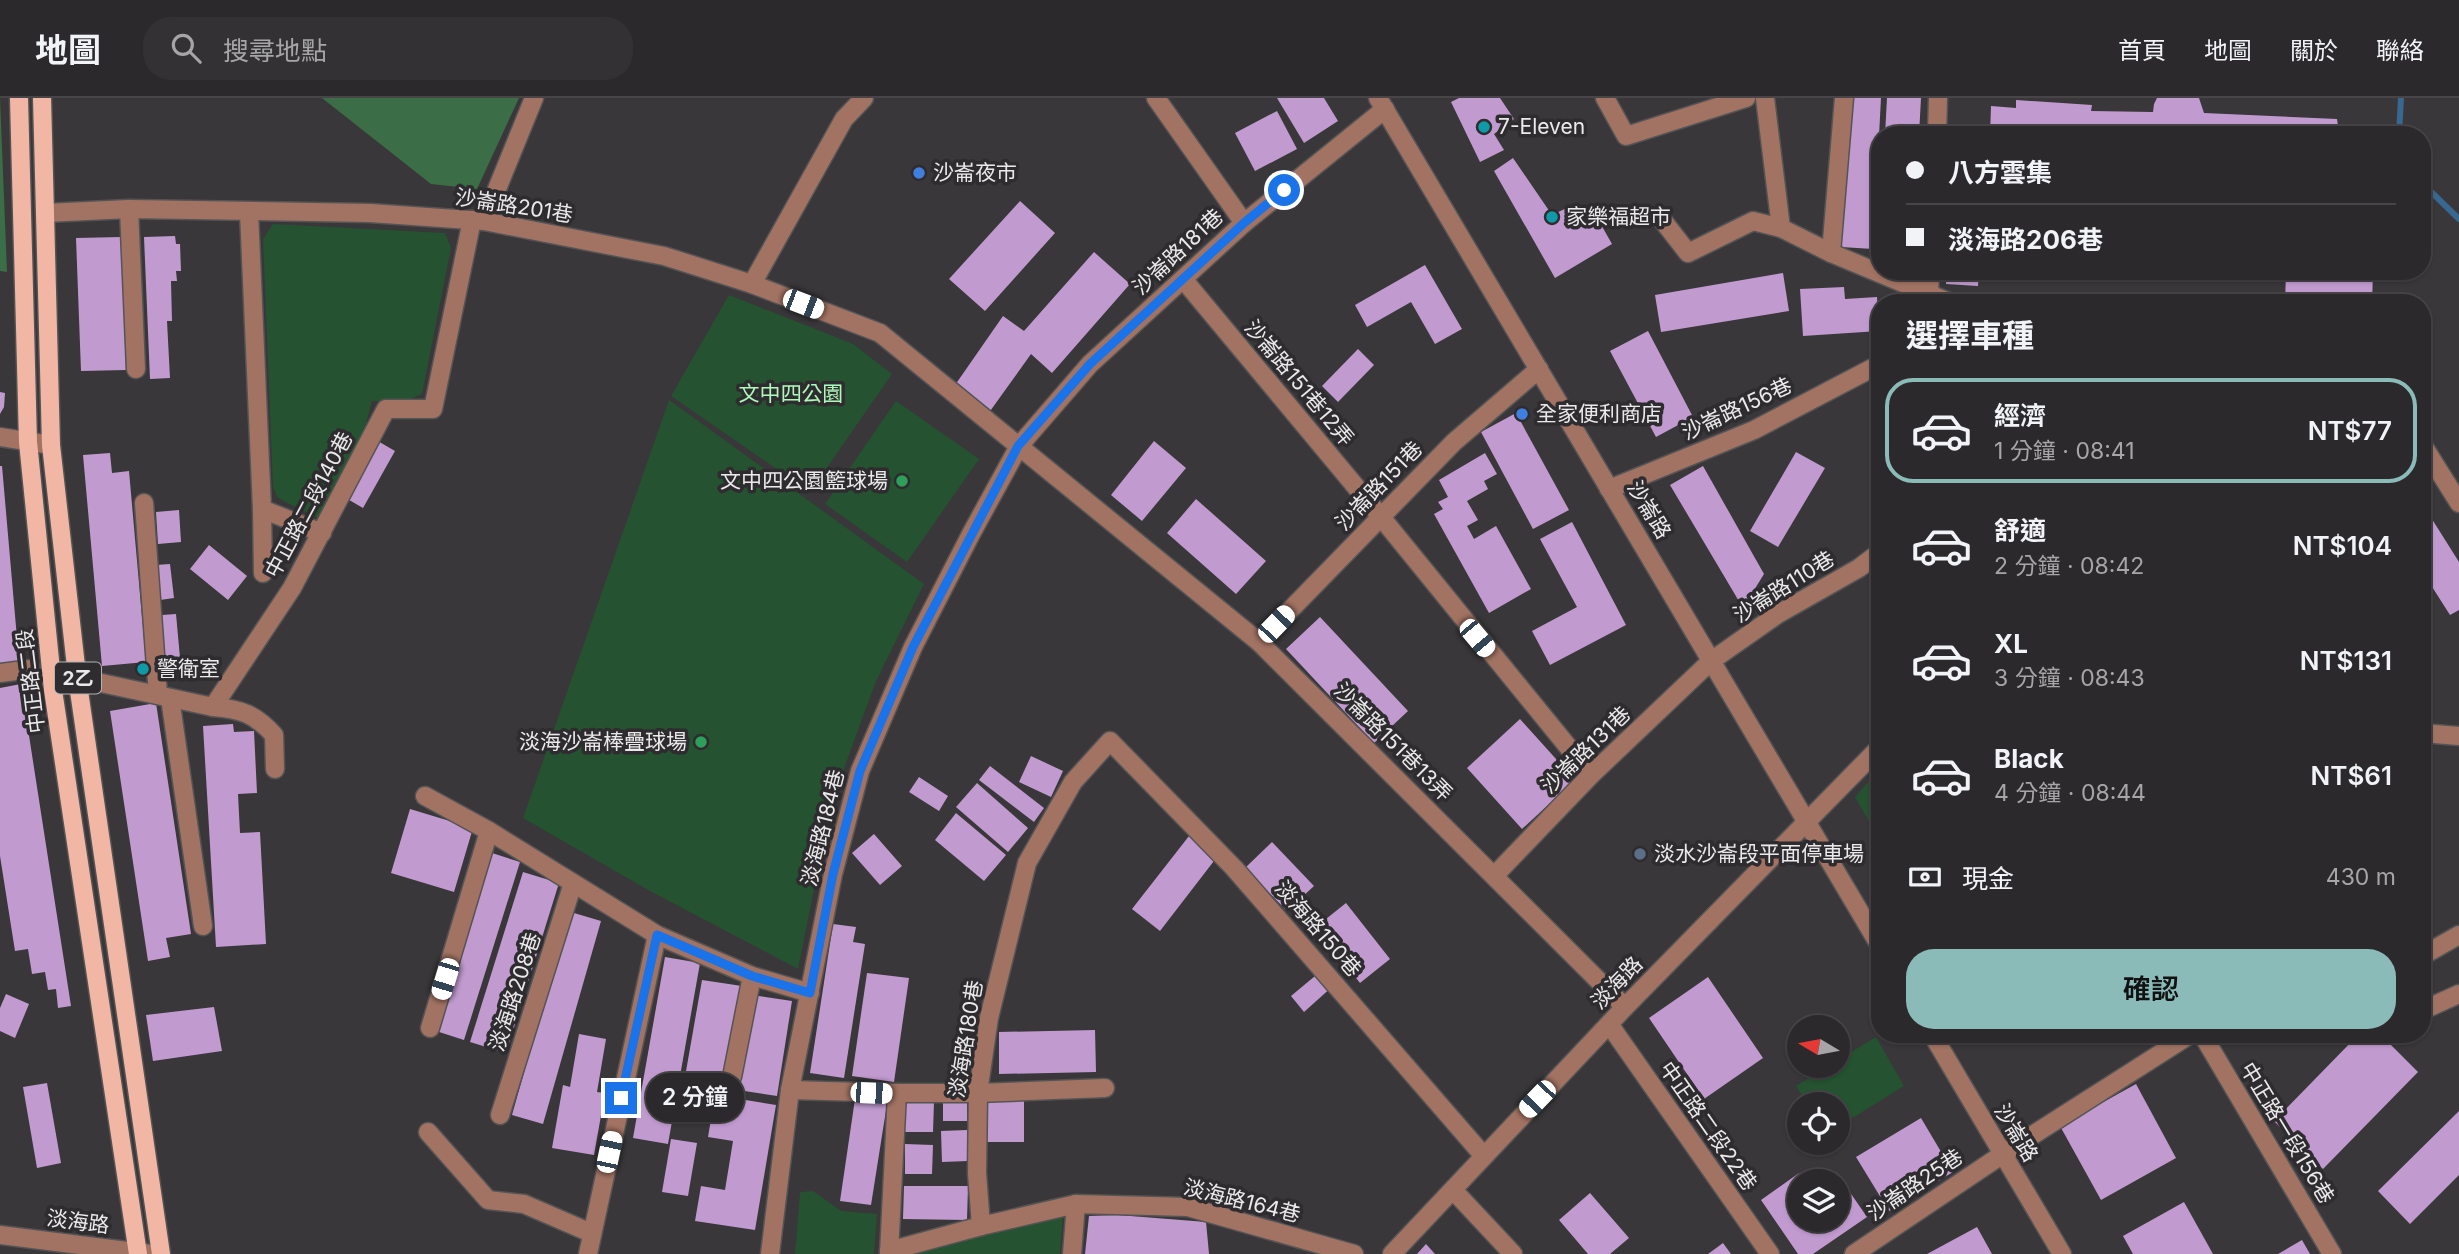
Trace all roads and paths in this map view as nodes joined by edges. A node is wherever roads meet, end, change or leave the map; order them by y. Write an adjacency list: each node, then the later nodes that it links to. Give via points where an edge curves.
1 (19, 98): 30 (main road, 中正路二段 / 2乙)
2 (42, 98): 15 (main road, 2乙)
3 (534, 98): 17 (street)
4 (864, 98): 24 (street, via 844,119)
5 (1156, 98): 18 (street)
6 (1605, 98): 7 (street, via 1626,136)
7 (1746, 98)
8 (1765, 98): 19 (street)
9 (1844, 98): 20 (street)
10 (1938, 98): 12 (street)
11 (1382, 104): 18 (street, 沙崙路181巷); 27 (street, 沙崙路)
12 (1937, 126)
13 (129, 209): 14 (street, 沙崙路201巷); 15 (street, 沙崙路201巷); 26 (street)
14 (249, 212): 17 (street, 沙崙路201巷); 37 (street)
15 (45, 213): 31 (main road, 2乙)
16 (1660, 217): 19 (street, via 1688,253 1753,221)
17 (478, 220): 24 (street, 沙崙路201巷, via 664,256); 39 (street, 中正路二段140巷, via 433,409 386,409)
18 (1244, 223): 22 (street, 沙崙路181巷)
19 (1781, 228): 20 (street)
20 (1831, 253): 21 (street)
21 (1871, 272)
22 (1183, 279): 32 (street, 沙崙路181巷, via 1090,364); 38 (street, 沙崙路151巷12弄)
23 (1888, 280): 25 (street)
24 (752, 284): 32 (street, via 880,333)
25 (1918, 294)
26 (136, 369)
27 (1539, 369): 34 (street, 沙崙路); 38 (street, 沙崙路151巷, via 1454,442)
28 (1871, 369): 34 (street, 沙崙路156巷, via 1754,430)
29 (0, 437): 30 (street)
30 (28, 442): 31 (street); 90 (main road, 中正路二段 / 2乙, via 53,690)
31 (51, 445): 46 (main road, 2乙)
32 (1018, 446): 42 (street); 66 (street, 淡海路184巷, via 913,647 860,771 833,874)
33 (2431, 458): 36 (street)
34 (1609, 489): 43 (street, 沙崙路)
35 (144, 503): 47 (street)
36 (2459, 503)
37 (262, 509): 39 (street); 41 (street)
38 (1381, 517): 42 (street, 沙崙路151巷); 54 (street, 沙崙路151巷12弄)
39 (322, 533): 48 (street, 中正路二段140巷, via 292,588)
40 (1871, 559): 43 (street, 沙崙路110巷, via 1778,614)
41 (263, 573)
42 (1259, 642): 58 (street, 沙崙路151巷13弄)
43 (1711, 661): 54 (street, 沙崙路131巷); 56 (street, 沙崙路)
44 (31, 669): 45 (street)
45 (0, 673)
46 (78, 684): 47 (street, via 92,681); 91 (main road, 2乙)
47 (164, 696): 48 (street); 60 (street)
48 (213, 707): 53 (street, via 260,719 274,735)
49 (2431, 734): 50 (street)
50 (2459, 736)
51 (1110, 741): 79 (street, 淡海路180巷, via 1073,782 1027,863 989,1018); 83 (street, 淡海路150巷, via 1234,868)
52 (1871, 756): 56 (street, 淡海路)
53 (275, 769)
54 (1591, 775): 58 (street, 沙崙路131巷)
55 (425, 796): 57 (street)
56 (1806, 820): 61 (street, 沙崙路); 68 (street, 淡海路)
57 (489, 831): 59 (street); 71 (street)
58 (1495, 875): 68 (street, 沙崙路151巷13弄)
59 (573, 883): 62 (street); 80 (street, 淡海路208巷)
60 (203, 926)
61 (1871, 931)
62 (657, 935): 65 (street); 87 (street)
63 (2459, 935): 64 (street)
64 (2431, 951)
65 (752, 976): 66 (street); 75 (street)
66 (810, 993): 77 (street, 淡海路184巷)
67 (2459, 994): 69 (street)
68 (1625, 1007): 70 (street, 淡海路)
69 (2431, 1007)
70 (1609, 1024): 83 (street, 淡海路); 98 (street, 中正路二段22巷)
71 (430, 1028)
72 (1937, 1043): 82 (street, 沙崙路)
73 (2177, 1043): 82 (street, 沙崙路25巷)
74 (2207, 1043): 101 (street, 中正路一段156巷)
75 (732, 1077)
76 (1105, 1088): 79 (street)
77 (790, 1090): 78 (street); 93 (street, 淡海路184巷)
78 (897, 1093): 79 (street); 89 (street)
79 (978, 1093): 86 (street, 淡海路180巷)
80 (500, 1115)
81 (428, 1132): 87 (street, via 488,1200 524,1204)
82 (2003, 1154): 99 (street, 沙崙路25巷); 100 (street, 沙崙路)
83 (1483, 1155): 84 (street, 淡海路)
84 (1454, 1191): 96 (street, 淡海路); 97 (street)
85 (1076, 1205): 86 (street); 94 (street); 95 (street, 淡海路164巷, via 1188,1207)
86 (981, 1226): 89 (street)
87 (592, 1233): 92 (street)
88 (0, 1235): 90 (street, 淡海路)
89 (889, 1252)
90 (142, 1254)
91 (161, 1254)
92 (589, 1254)
93 (770, 1254)
94 (1072, 1254)
95 (1354, 1254)
96 (1392, 1254)
97 (1513, 1254)
98 (1770, 1254)
99 (1854, 1254)
100 (2062, 1254)
101 (2332, 1254)

